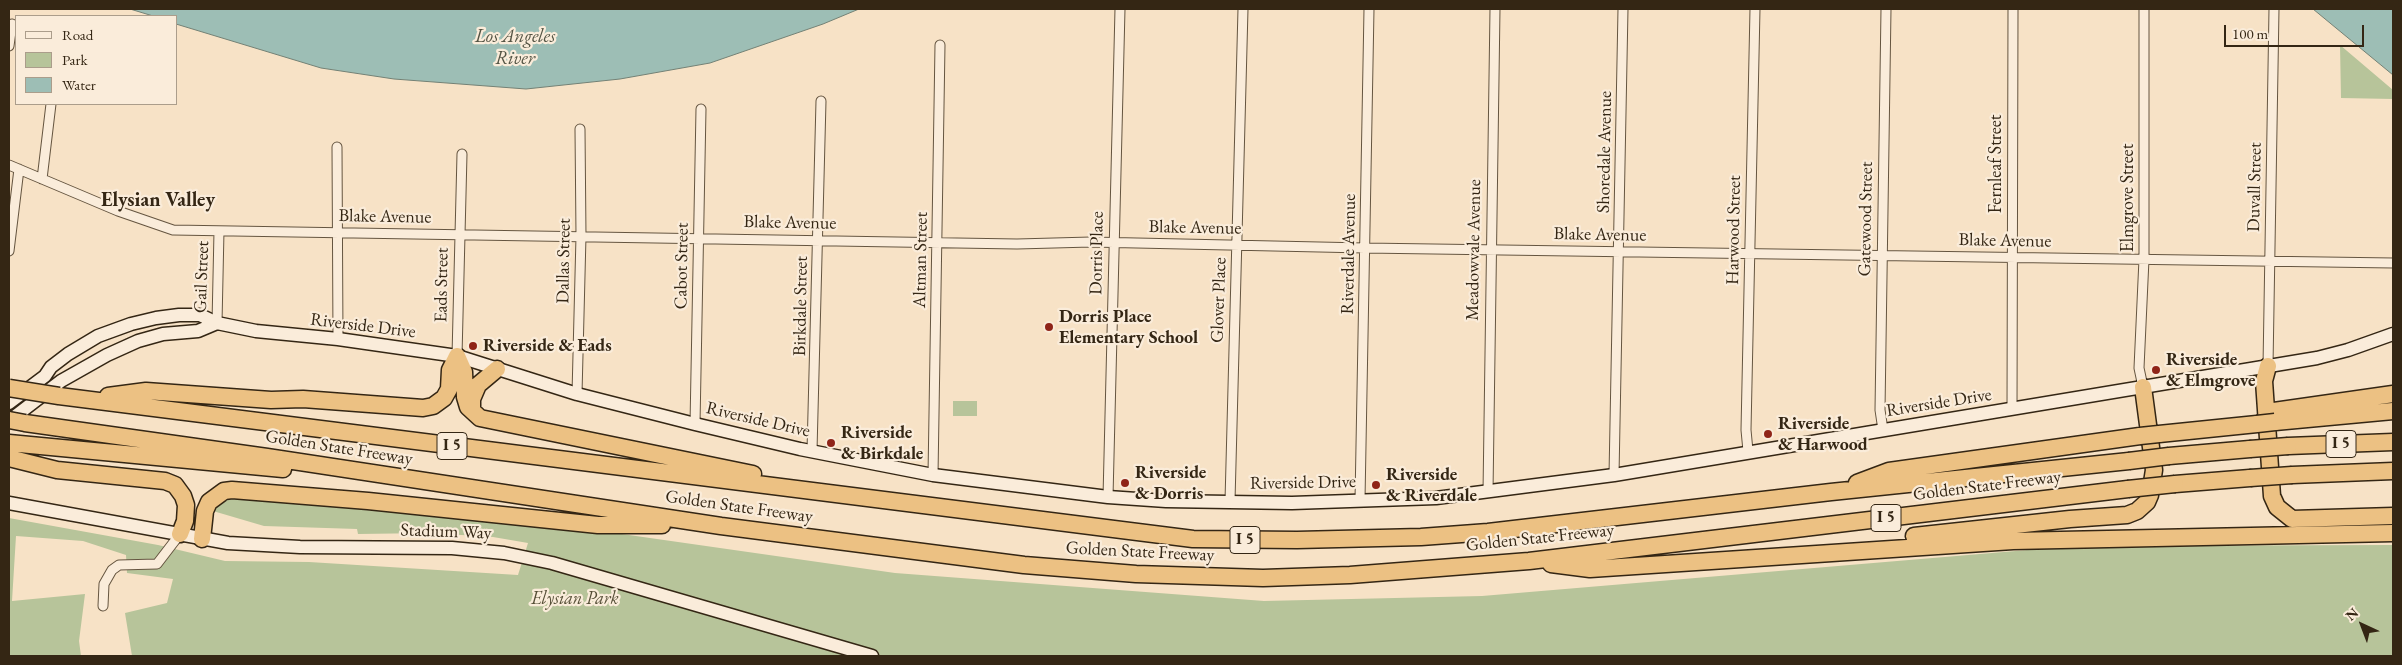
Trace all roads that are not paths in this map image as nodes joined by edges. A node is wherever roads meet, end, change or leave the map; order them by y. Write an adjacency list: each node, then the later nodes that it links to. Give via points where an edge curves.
1 (1120, 9): 30 (street, Dorris Place)
2 (1243, 9): 31 (street, Glover Place)
3 (1369, 9): 32 (street, Riverdale Avenue)
4 (1495, 9): 33 (street, Meadowvale Avenue)
5 (1623, 9): 35 (street, Shoredale Avenue)
6 (1755, 9): 36 (street, Harwood Street)
7 (1886, 9): 37 (street, Gatewood Street)
8 (2014, 9): 38 (street, Fernleaf Street)
9 (2144, 9): 39 (street, Elmgrove Street)
10 (2274, 9): 40 (street, Duvall Street)
11 (12, 24): 13 (street)
12 (940, 45): 29 (street, Altman Street)
13 (9, 46)
14 (821, 101): 28 (street, Birkdale Street)
15 (51, 105): 22 (street)
16 (701, 109): 27 (street, Cabot Street)
17 (580, 129): 26 (street, Dallas Street)
18 (337, 146): 24 (street)
19 (462, 154): 25 (street, Eads Street)
20 (9, 166): 21 (street, Blake Avenue)
21 (18, 169): 22 (street, Blake Avenue); 34 (street)
22 (42, 179): 23 (street, Blake Avenue, via 173,230)
23 (219, 231): 24 (street, Blake Avenue); 42 (street, Gail Street)
24 (339, 232): 25 (street, Blake Avenue); 44 (street)
25 (459, 234): 26 (street, Blake Avenue); 45 (street, Eads Street)
26 (581, 236): 27 (street, Blake Avenue); 50 (street, Dallas Street)
27 (700, 238): 28 (street, Blake Avenue); 59 (street, Cabot Street)
28 (819, 240): 29 (street, Blake Avenue); 63 (street, Birkdale Street)
29 (938, 242): 30 (street, Blake Avenue); 68 (street, Altman Street)
30 (1114, 243): 31 (street, Blake Avenue); 73 (street, Dorris Place)
31 (1237, 245): 32 (street, Blake Avenue); 75 (street, Glover Place)
32 (1365, 248): 33 (street, Blake Avenue); 74 (street, Riverdale Avenue)
33 (1490, 250): 35 (street, Blake Avenue); 70 (street, Meadowvale Avenue)
34 (9, 251)
35 (1620, 252): 36 (street, Blake Avenue); 69 (street, Shoredale Avenue)
36 (1750, 254): 37 (street, Blake Avenue); 64 (street, Harwood Street)
37 (1882, 256): 38 (street, Blake Avenue); 60 (street, Gatewood Street, via 1880,410)
38 (2012, 257): 39 (street, Blake Avenue); 54 (street, Fernleaf Street)
39 (2144, 259): 40 (street, Blake Avenue); 48 (street, Elmgrove Street, via 2139,368)
40 (2270, 262): 41 (street, Blake Avenue); 46 (street, Duvall Street)
41 (2393, 262)
42 (217, 323): 44 (main road, Riverside Drive, via 256,331); 53 (main road, Riverside Drive, via 200,315 179,315 131,324 98,336 68,354); 58 (main road, via 198,331 163,334 138,341 107,355 61,381)
43 (2393, 334): 46 (main road, Riverside Drive, via 2348,350)
44 (338, 339): 45 (main road, Riverside Drive)
45 (457, 356): 47 (main road, Riverside Drive); 52 (highway, via 450,370 449,389 444,398 433,406 422,408 146,390); 56 (highway, via 464,372 465,397)
46 (2268, 366): 48 (main road, Riverside Drive); 78 (highway, via 2264,381 2272,496)
47 (497, 369): 50 (main road, Riverside Drive); 56 (highway, via 482,380 474,392)
48 (2143, 387): 54 (main road, Riverside Drive); 84 (highway, via 2154,470 2150,495 2137,511 2127,515 2070,518 1870,540)
49 (9, 388): 52 (highway, Golden State Freeway / I 5, bridge)
50 (577, 394): 59 (main road, Riverside Drive)
51 (2393, 394): 57 (highway)
52 (87, 399): 72 (highway, Golden State Freeway / I 5)
53 (9, 403)
54 (2012, 409): 60 (main road, Riverside Drive)
55 (2393, 411): 57 (highway)
56 (473, 413): 72 (highway, via 489,421 795,482)
57 (2275, 417): 71 (highway, bridge, via 1889,471)
58 (9, 421): 66 (highway, Golden State Freeway / I 5, bridge)
59 (695, 424): 63 (main road, Riverside Drive)
60 (1883, 430): 64 (main road, Riverside Drive)
61 (2393, 442): 71 (highway, Golden State Freeway / I 5, bridge, via 2288,446 2169,456)
62 (9, 443): 66 (highway, via 287,470)
63 (812, 451): 68 (main road, Riverside Drive)
64 (1748, 451): 69 (main road, Riverside Drive)
65 (9, 458): 82 (highway, via 57,470 165,481 175,485 186,504)
66 (355, 470): 80 (highway, Golden State Freeway / I 5)
67 (2393, 471): 85 (highway, Golden State Freeway / I 5, bridge, via 2175,484)
68 (934, 475): 73 (main road, Riverside Drive)
69 (1614, 475): 70 (main road, Riverside Drive)
70 (1488, 492): 74 (main road, Riverside Drive, via 1436,498)
71 (1831, 492): 72 (highway, Golden State Freeway / I 5, via 1488,532 1297,540 1193,539)
72 (846, 496)
73 (1108, 497): 75 (main road, Riverside Drive, via 1166,502)
74 (1360, 500): 75 (main road, Riverside Drive)
75 (1230, 501)
76 (9, 503): 82 (main road, Stadium Way)
77 (2393, 506): 78 (highway)
78 (2285, 514): 79 (highway, via 2292,519 2303,520)
79 (2393, 516)
80 (721, 526): 83 (highway, via 598,525 232,490 224,491 208,502); 85 (highway, Golden State Freeway / I 5, via 1024,565 1136,574 1264,578 1350,575)
81 (2393, 533): 84 (highway, via 2013,540)
82 (180, 534): 83 (main road, Stadium Way); 86 (street, via 157,564 118,566 112,570 104,584)
83 (202, 539): 87 (main road, Stadium Way, via 278,547 452,548 504,553 552,563)
84 (1824, 552): 85 (highway, via 1590,569)
85 (1529, 561)
86 (103, 606)
87 (872, 656)

